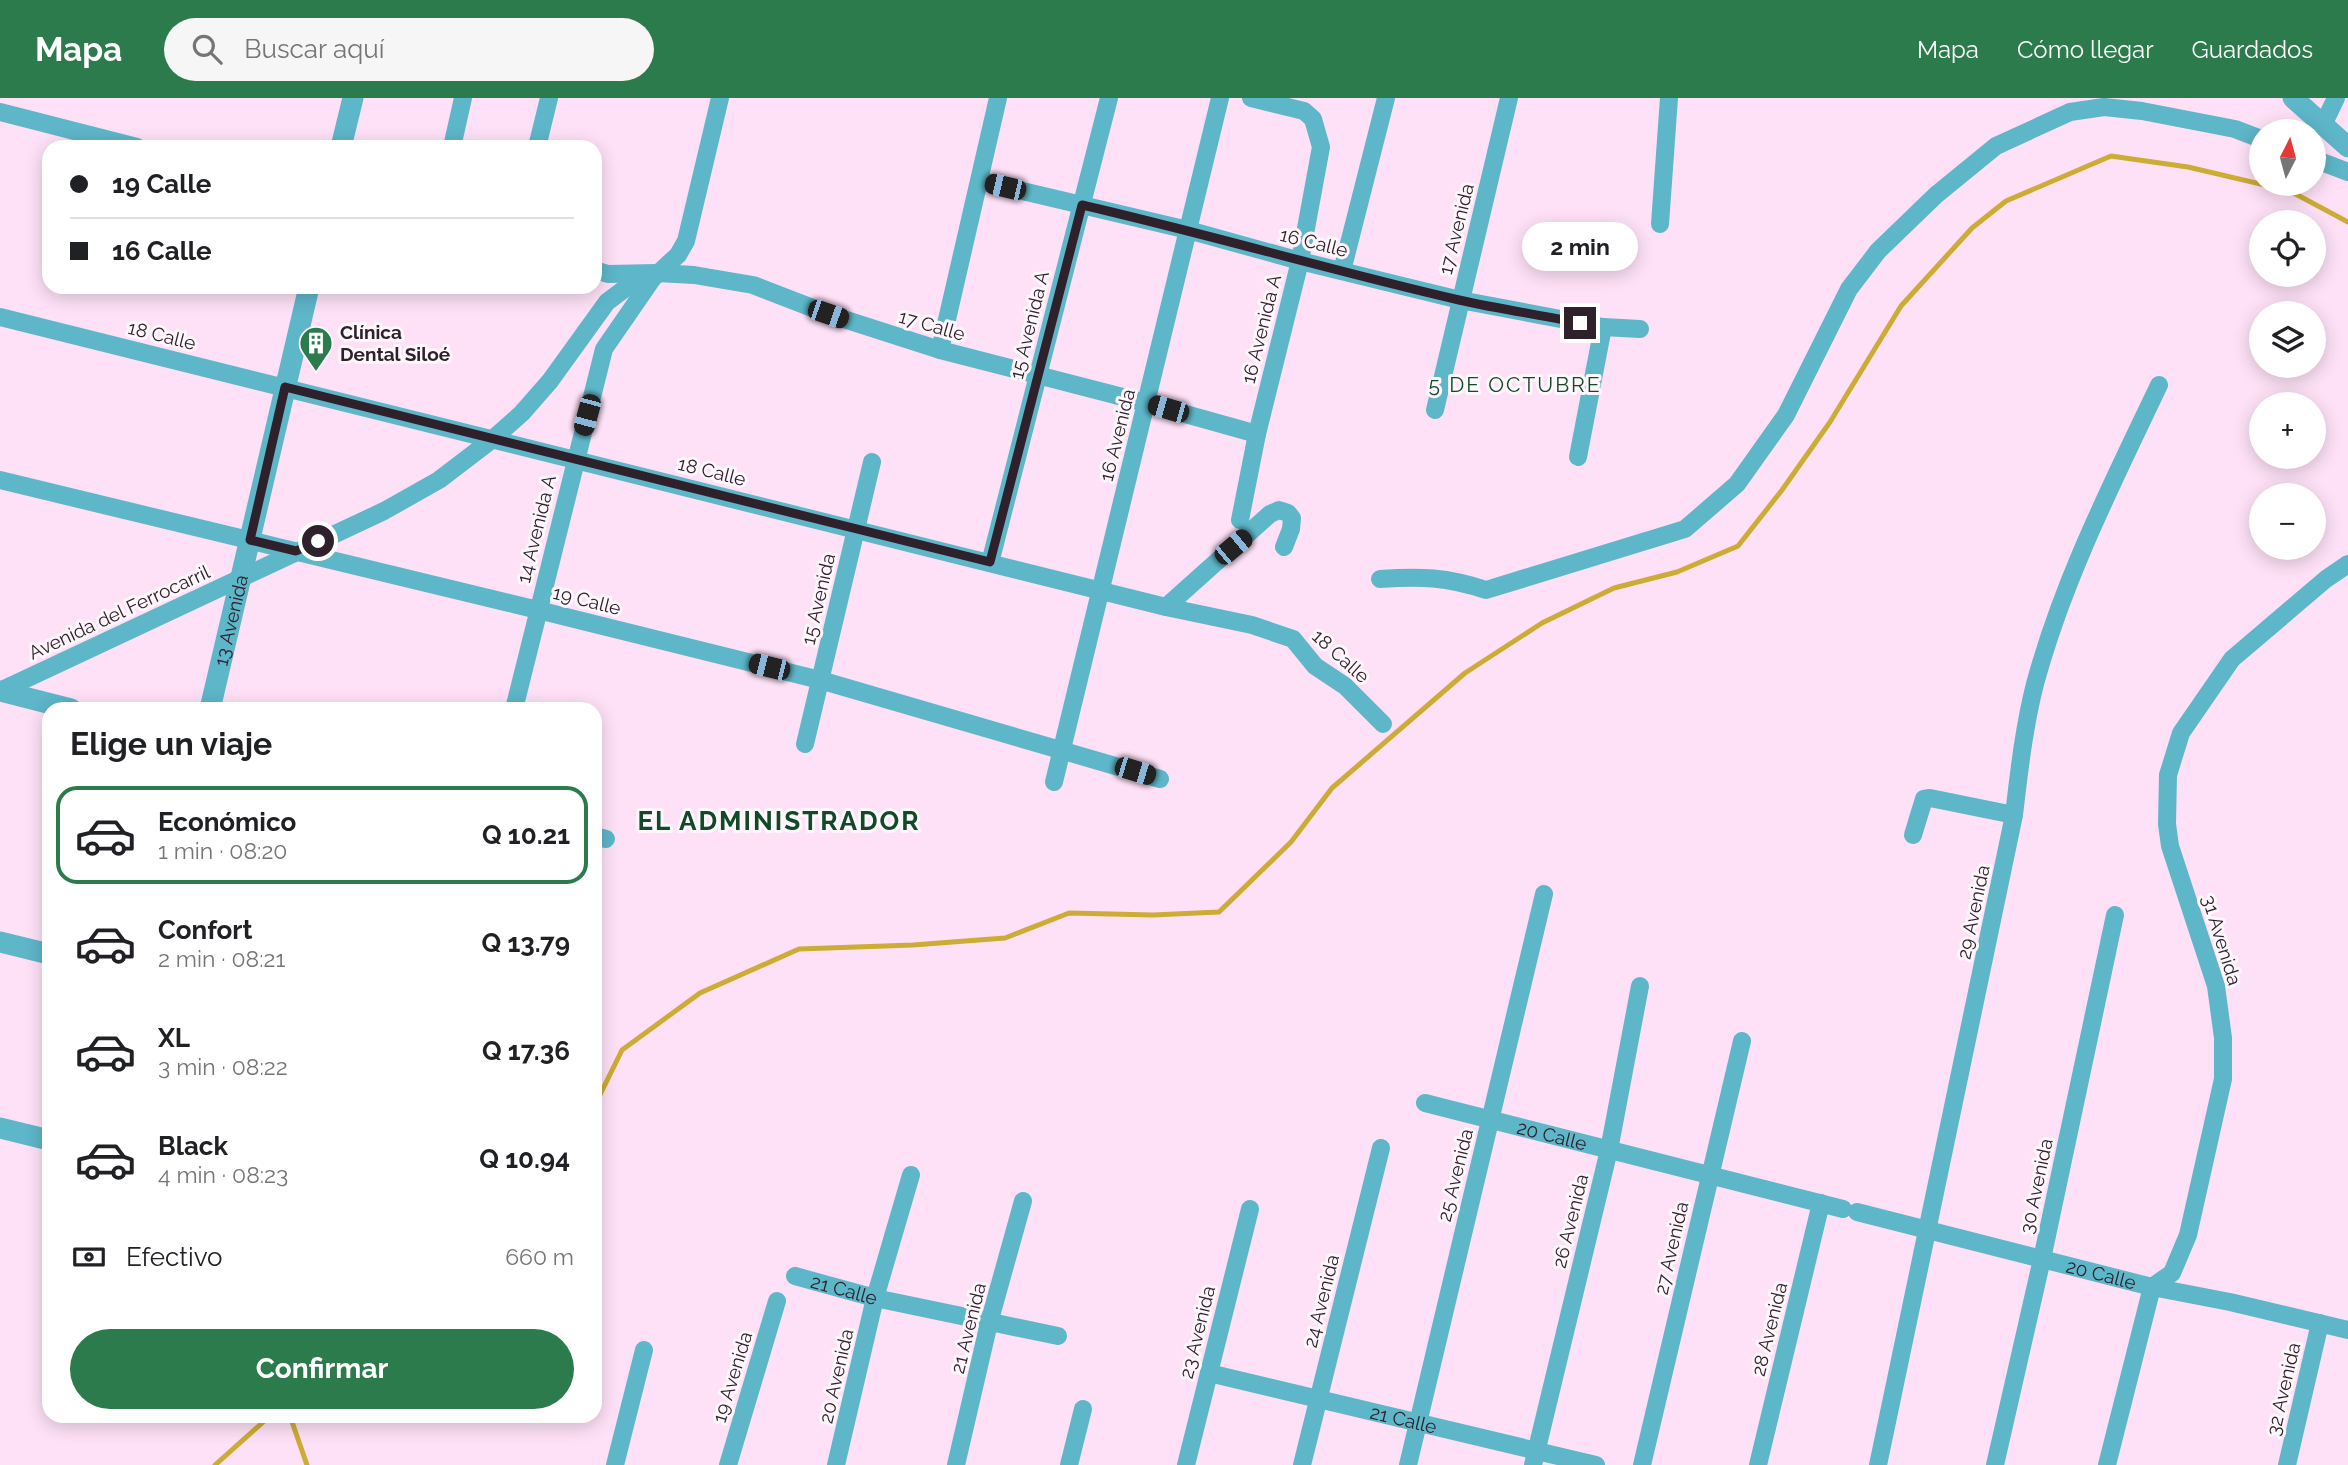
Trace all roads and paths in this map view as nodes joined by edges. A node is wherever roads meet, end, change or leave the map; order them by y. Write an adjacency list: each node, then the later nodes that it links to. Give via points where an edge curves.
1 (353, 98): 20 (street)
2 (463, 98): 21 (street)
3 (549, 98): 22 (street)
4 (720, 98): 33 (street, 14 Avenida A, via 686,241 678,255)
5 (999, 98): 26 (street)
6 (1109, 98): 27 (street, 15 Avenida A)
7 (1220, 98): 29 (street, 16 Avenida)
8 (1251, 98): 30 (street, 16 Avenida A, via 1304,111 1313,119 1321,147)
9 (1386, 98): 31 (street)
10 (1509, 98): 35 (street, 17 Avenida)
11 (1669, 98): 28 (street)
12 (2293, 98): 15 (street)
13 (2336, 98): 16 (street)
14 (0, 112): 19 (street)
15 (2316, 119)
16 (2326, 119)
17 (2326, 128): 23 (street)
18 (2249, 134): 59 (street, via 2104,107 2070,112 1996,146 1878,251 1849,289 1786,415 1737,484 1685,529 1486,590 1457,580 1419,576)
19 (110, 140)
20 (343, 140)
21 (454, 140)
22 (539, 140)
23 (2348, 147)
24 (2326, 164): 25 (street)
25 (2348, 172)
26 (980, 181): 27 (street, 16 Calle); 39 (street)
27 (1082, 205): 29 (street, 16 Calle); 40 (street, 15 Avenida A)
28 (1660, 224)
29 (1188, 230): 30 (street, 16 Calle); 43 (street, 16 Avenida)
30 (1300, 261): 31 (street, 16 Calle); 45 (street, 16 Avenida A)
31 (1342, 271): 35 (street, 16 Calle)
32 (602, 272): 33 (street, 17 Calle)
33 (655, 275): 39 (street, 17 Calle, via 694,275 753,285); 46 (street, Avenida del Ferrocarril, via 626,287 607,302 550,382); 48 (street, 14 Avenida A, via 604,349)
34 (307, 294): 42 (street, 13 Avenida)
35 (1460, 300): 37 (street, 16 Calle); 44 (street, 17 Avenida)
36 (0, 317): 42 (street, 18 Calle)
37 (1603, 327): 38 (street, 16 Calle); 47 (street)
38 (1640, 328)
39 (940, 350): 40 (street, 17 Calle)
40 (1038, 375): 43 (street, 17 Calle); 56 (street, 15 Avenida A)
41 (2159, 385): 73 (street, 29 Avenida, via 2054,622 2022,746)
42 (285, 387): 46 (street, 18 Calle); 53 (street, 13 Avenida)
43 (1146, 403): 45 (street, 17 Calle); 60 (street, 16 Avenida)
44 (1435, 410)
45 (1257, 434): 51 (street, 16 Avenida A)
46 (494, 439): 48 (street, 18 Calle); 55 (street, Avenida del Ferrocarril, via 439,480)
47 (1578, 457)
48 (575, 459): 52 (street, 18 Calle); 62 (street, 14 Avenida A)
49 (872, 462): 52 (street, 15 Avenida)
50 (0, 480): 53 (street, 19 Calle)
51 (1240, 520)
52 (856, 529): 56 (street, 18 Calle); 63 (street, 15 Avenida)
53 (250, 540): 55 (street, 19 Calle); 58 (street, 13 Avenida)
54 (1284, 547): 61 (street, via 1292,518 1279,510)
55 (296, 551): 58 (street, Avenida del Ferrocarril); 62 (street, 19 Calle)
56 (990, 562): 60 (street, 18 Calle)
57 (2348, 564): 95 (street, 31 Avenida, via 2232,659 2180,733 2168,775 2170,846 2216,986 2223,1079 2188,1235 2172,1273)
58 (241, 577): 64 (street, Avenida del Ferrocarril); 66 (street, 13 Avenida)
59 (1380, 579)
60 (1100, 591): 61 (street, 18 Calle); 70 (street, 16 Avenida)
61 (1166, 607): 68 (street, 18 Calle, via 1252,625 1293,639 1315,666 1345,686)
62 (538, 610): 63 (street, 19 Calle); 67 (street, 14 Avenida A)
63 (820, 680): 69 (street, 15 Avenida); 70 (street, 19 Calle)
64 (0, 691): 65 (street)
65 (43, 702)
66 (212, 702)
67 (516, 702)
68 (1383, 724)
69 (805, 744)
70 (1062, 750): 71 (street, 19 Calle); 72 (street, 16 Avenida)
71 (1160, 779)
72 (1054, 782)
73 (2014, 816): 74 (street, via 1924,799); 92 (street, 29 Avenida)
74 (1913, 835)
75 (1544, 894): 82 (street, 25 Avenida)
76 (2115, 915): 93 (street, 30 Avenida)
77 (0, 942): 78 (street)
78 (42, 952)
79 (1640, 986): 86 (street, 26 Avenida)
80 (1742, 1041): 88 (street, 27 Avenida)
81 (1424, 1103): 82 (street, 20 Calle)
82 (1490, 1120): 86 (street, 20 Calle); 106 (street, 25 Avenida)
83 (0, 1128): 84 (street)
84 (42, 1138)
85 (1381, 1148): 104 (street, 24 Avenida)
86 (1609, 1150): 88 (street, 20 Calle); 107 (street, 26 Avenida)
87 (911, 1175): 96 (street, 20 Avenida)
88 (1710, 1175): 90 (street, 20 Calle); 117 (street, 27 Avenida)
89 (1023, 1201): 98 (street, 21 Avenida)
90 (1821, 1203): 92 (street, 20 Calle); 118 (street, 28 Avenida)
91 (1250, 1209): 103 (street, 23 Avenida)
92 (1928, 1231): 93 (street, 20 Calle); 119 (street, 29 Avenida)
93 (2042, 1259): 95 (street, 20 Calle); 120 (street, 30 Avenida)
94 (795, 1276): 96 (street, 21 Calle)
95 (2152, 1287): 99 (street, 20 Calle); 121 (street)
96 (875, 1298): 98 (street, 21 Calle); 110 (street, 20 Avenida)
97 (777, 1301): 109 (street, 19 Avenida)
98 (989, 1323): 101 (street, 21 Calle); 111 (street, 21 Avenida)
99 (2320, 1323): 100 (street, 20 Calle); 122 (street, 32 Avenida)
100 (2348, 1330)
101 (1059, 1336)
102 (644, 1349): 108 (street)
103 (1209, 1373): 104 (street, 21 Calle); 113 (street, 23 Avenida)
104 (1319, 1399): 106 (street, 21 Calle); 114 (street, 24 Avenida)
105 (1083, 1409): 112 (street)
106 (1417, 1423): 107 (street, 21 Calle); 115 (street, 25 Avenida)
107 (1534, 1458): 116 (street, 21 Calle)
108 (615, 1465)
109 (728, 1465)
110 (836, 1465)
111 (956, 1465)
112 (1069, 1465)
113 (1186, 1465)
114 (1302, 1465)
115 (1408, 1465)
116 (1596, 1465)
117 (1642, 1465)
118 (1758, 1465)
119 (1878, 1465)
120 (1994, 1465)
121 (2107, 1465)
122 (2287, 1465)

